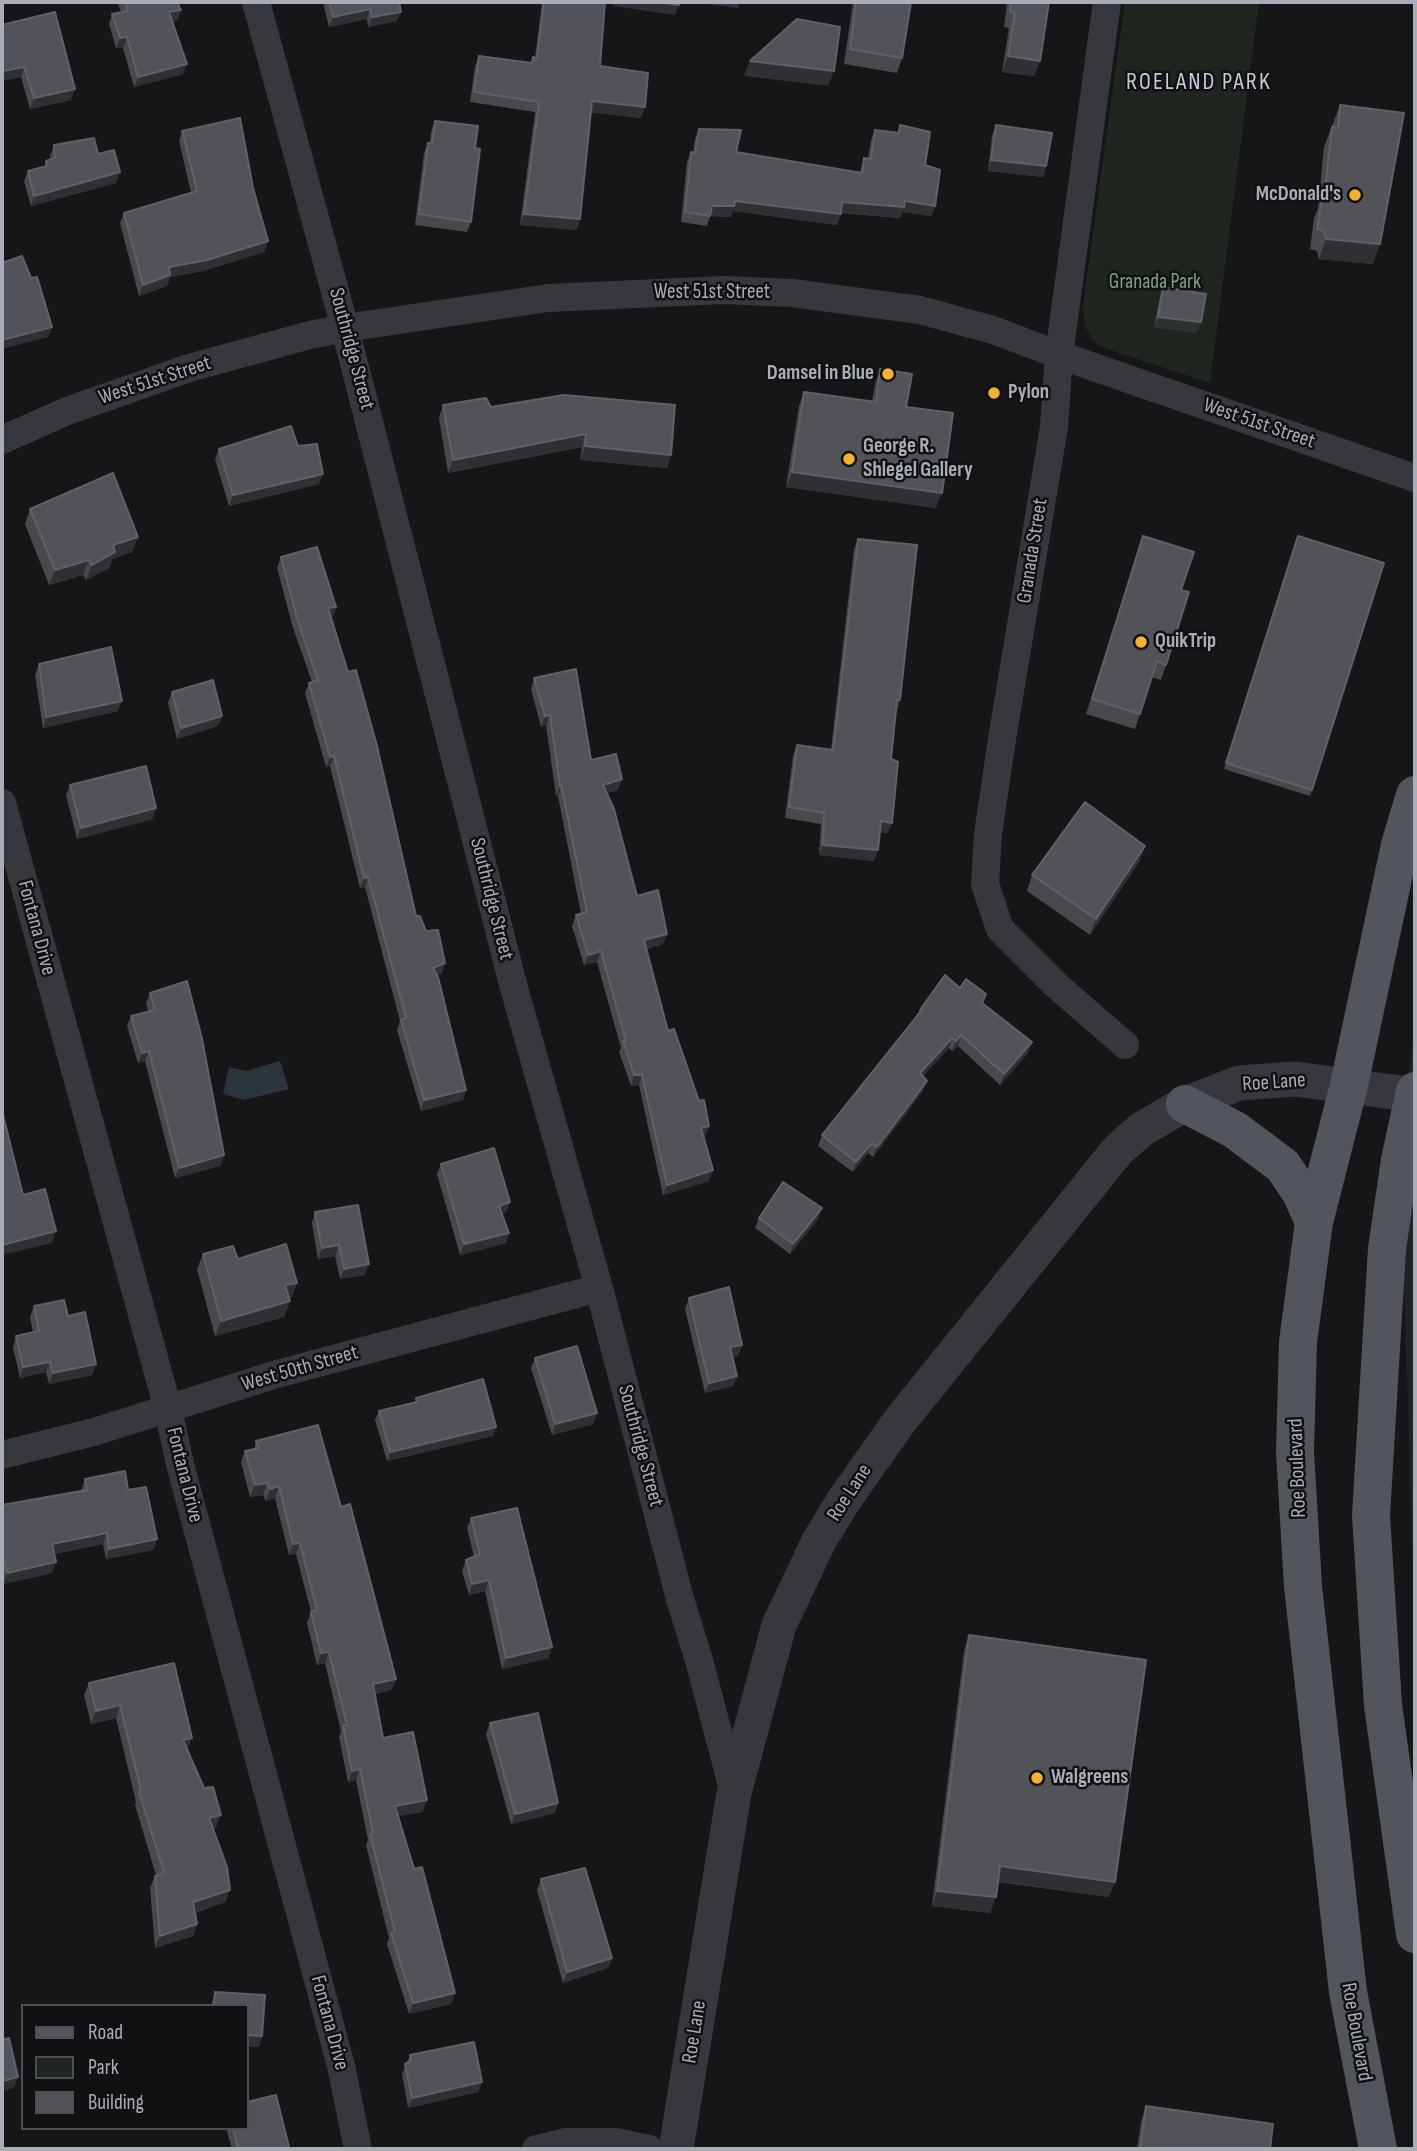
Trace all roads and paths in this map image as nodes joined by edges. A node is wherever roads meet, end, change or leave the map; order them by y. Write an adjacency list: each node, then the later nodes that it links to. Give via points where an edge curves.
1 (257, 2): 3 (street, Southridge Street)
2 (1107, 2): 4 (street, Granada Street)
3 (345, 328): 4 (street, West 51st Street, via 548,298 751,291 920,310); 5 (street, West 51st Street, via 189,368 66,411); 14 (street, Southridge Street, via 514,988)
4 (1059, 355): 6 (street, West 51st Street); 9 (street, Granada Street, via 1054,427 1002,739 985,884 1000,929 1056,986)
5 (2, 440)
6 (1415, 478)
7 (1415, 795): 10 (main road, Roe Boulevard, via 1400,845)
8 (2, 803): 15 (street, Fontana Drive)
9 (1125, 1045)
10 (1349, 1085): 11 (street, Roe Lane); 12 (street, Roe Lane, via 1295,1079 1240,1083); 13 (main road, Roe Boulevard)
11 (1415, 1094): 18 (main road, via 1387,1249 1371,1515 1383,1705)
12 (1185, 1104): 13 (main road, via 1235,1130 1283,1166); 17 (street, Roe Lane, via 1142,1129 1118,1150 907,1411 844,1500 779,1625)
13 (1314, 1222): 23 (main road, Roe Boulevard, via 1298,1342 1295,1452 1303,1586 1348,1992)
14 (599, 1288): 15 (street, West 50th Street, via 277,1374); 17 (street, Southridge Street)
15 (168, 1409): 16 (street, West 50th Street); 19 (street, Fontana Drive, via 341,2066)
16 (2, 1455)
17 (734, 1793): 22 (street, Roe Lane)
18 (1415, 1934)
19 (358, 2149)
20 (536, 2149): 21 (street, via 565,2142 616,2142)
21 (649, 2149)
22 (676, 2149)
23 (1378, 2149)

